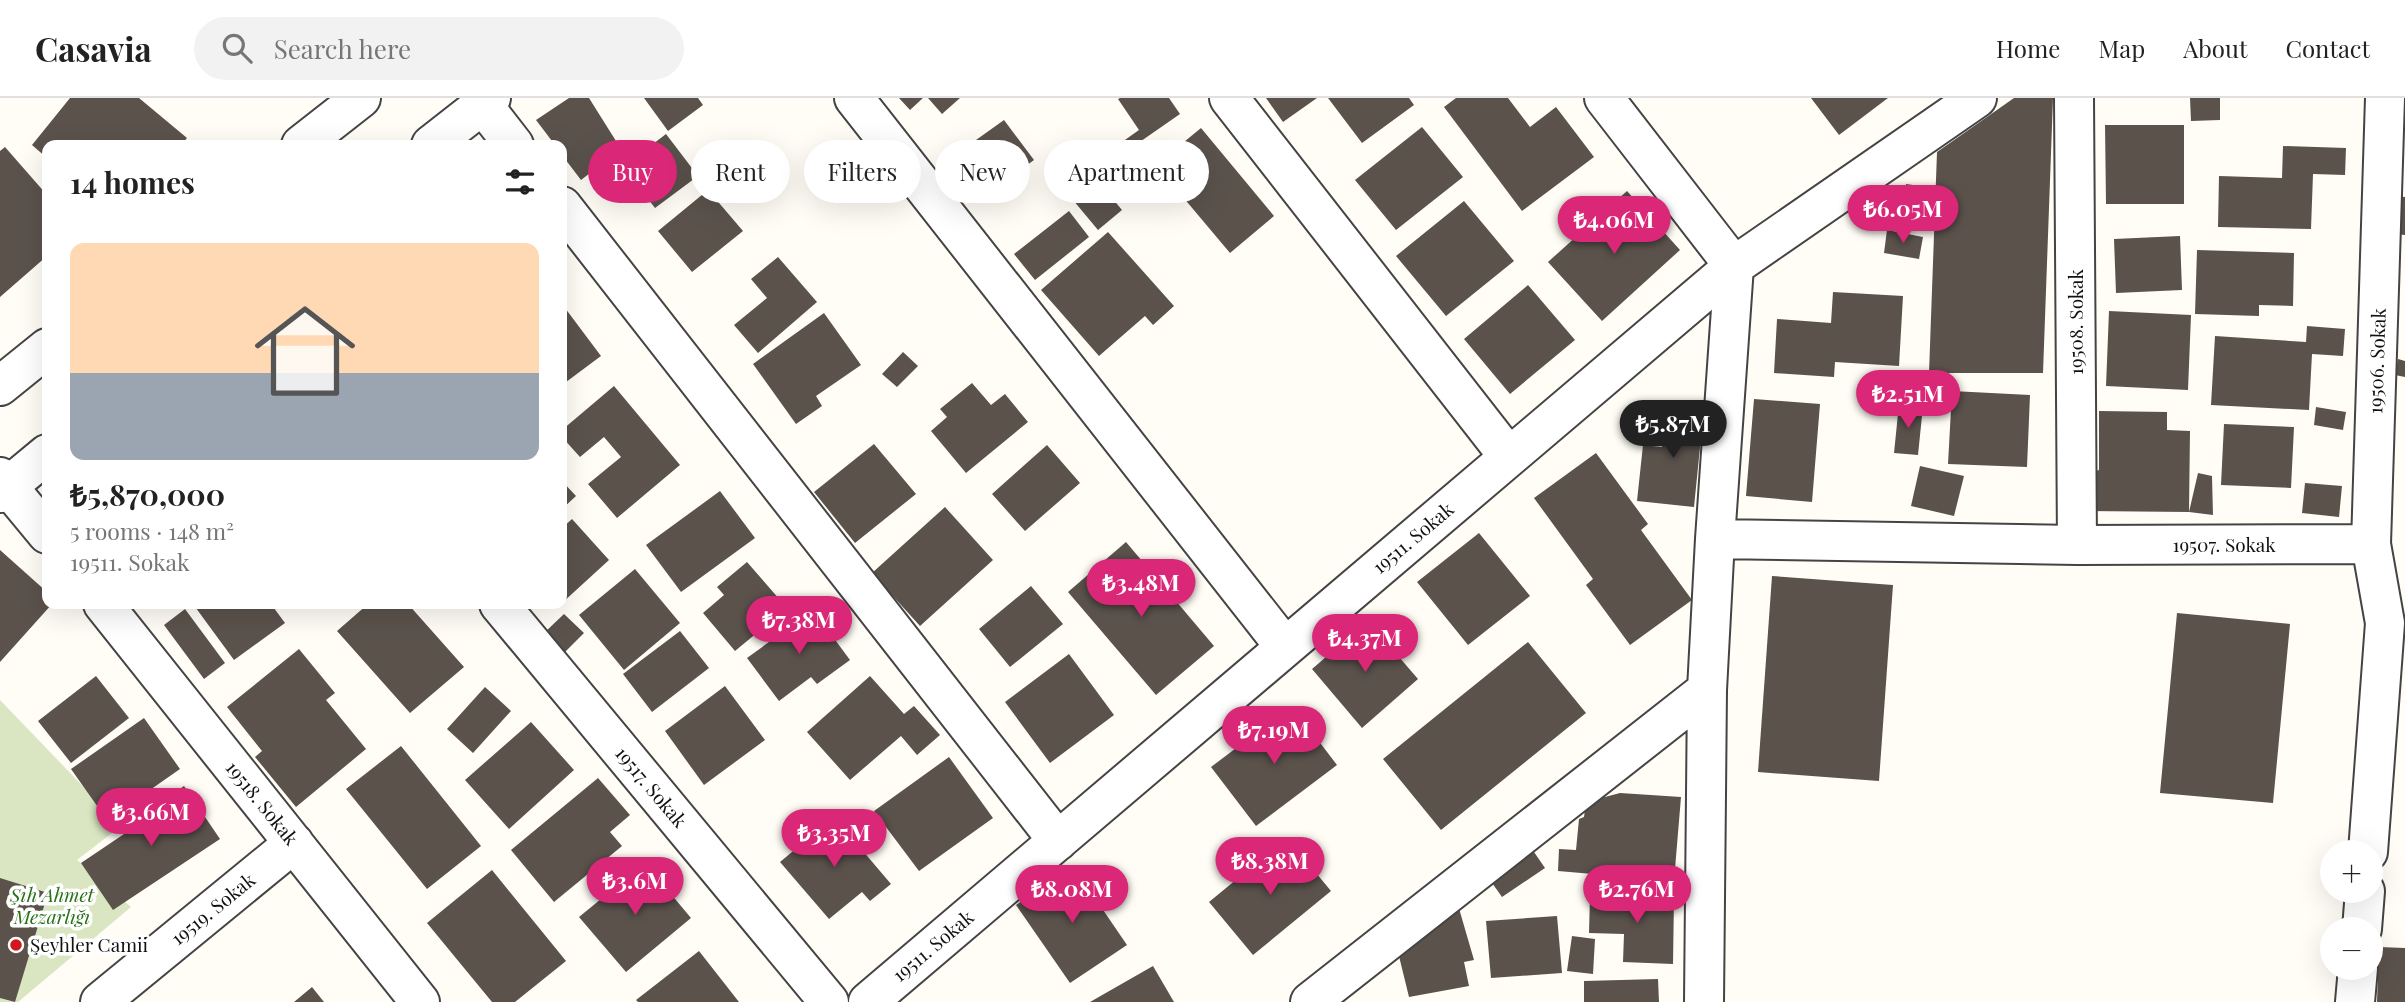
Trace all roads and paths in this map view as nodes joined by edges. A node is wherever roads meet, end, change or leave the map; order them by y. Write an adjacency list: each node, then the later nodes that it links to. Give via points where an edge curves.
1 (361, 98): 9 (street)
2 (854, 98): 25 (street)
3 (1229, 98): 16 (street)
4 (1604, 98): 13 (street)
5 (1977, 98): 13 (street, 19511. Sokak)
6 (2074, 98): 22 (street, 19508. Sokak)
7 (2385, 98): 21 (street, 19506. Sokak)
8 (487, 101): 10 (street); 11 (street)
9 (307, 140)
10 (437, 140)
11 (511, 140)
12 (567, 212): 28 (street)
13 (1734, 266): 16 (street, 19511. Sokak); 20 (street)
14 (42, 352): 15 (street)
15 (0, 386)
16 (1509, 457): 25 (street, 19511. Sokak)
17 (42, 458): 18 (street)
18 (3, 486): 19 (street)
19 (42, 529)
20 (1715, 539): 22 (street, 19507. Sokak); 26 (street)
21 (2371, 544): 22 (street, 19507. Sokak); 27 (street, 19506. Sokak, via 2385,623)
22 (2077, 545)
23 (107, 609): 29 (street, 19518. Sokak)
24 (503, 609): 33 (street, 19517. Sokak)
25 (1285, 647): 28 (street, 19511. Sokak)
26 (1707, 690): 35 (street); 36 (street)
27 (2369, 840)
28 (1058, 841): 34 (street, 19511. Sokak)
29 (294, 843): 31 (street, 19519. Sokak); 32 (street, 19518. Sokak)
30 (2357, 980): 37 (street)
31 (100, 1002)
32 (420, 1002)
33 (829, 1002)
34 (868, 1002)
35 (1310, 1002)
36 (1704, 1002)
37 (2355, 1002)

